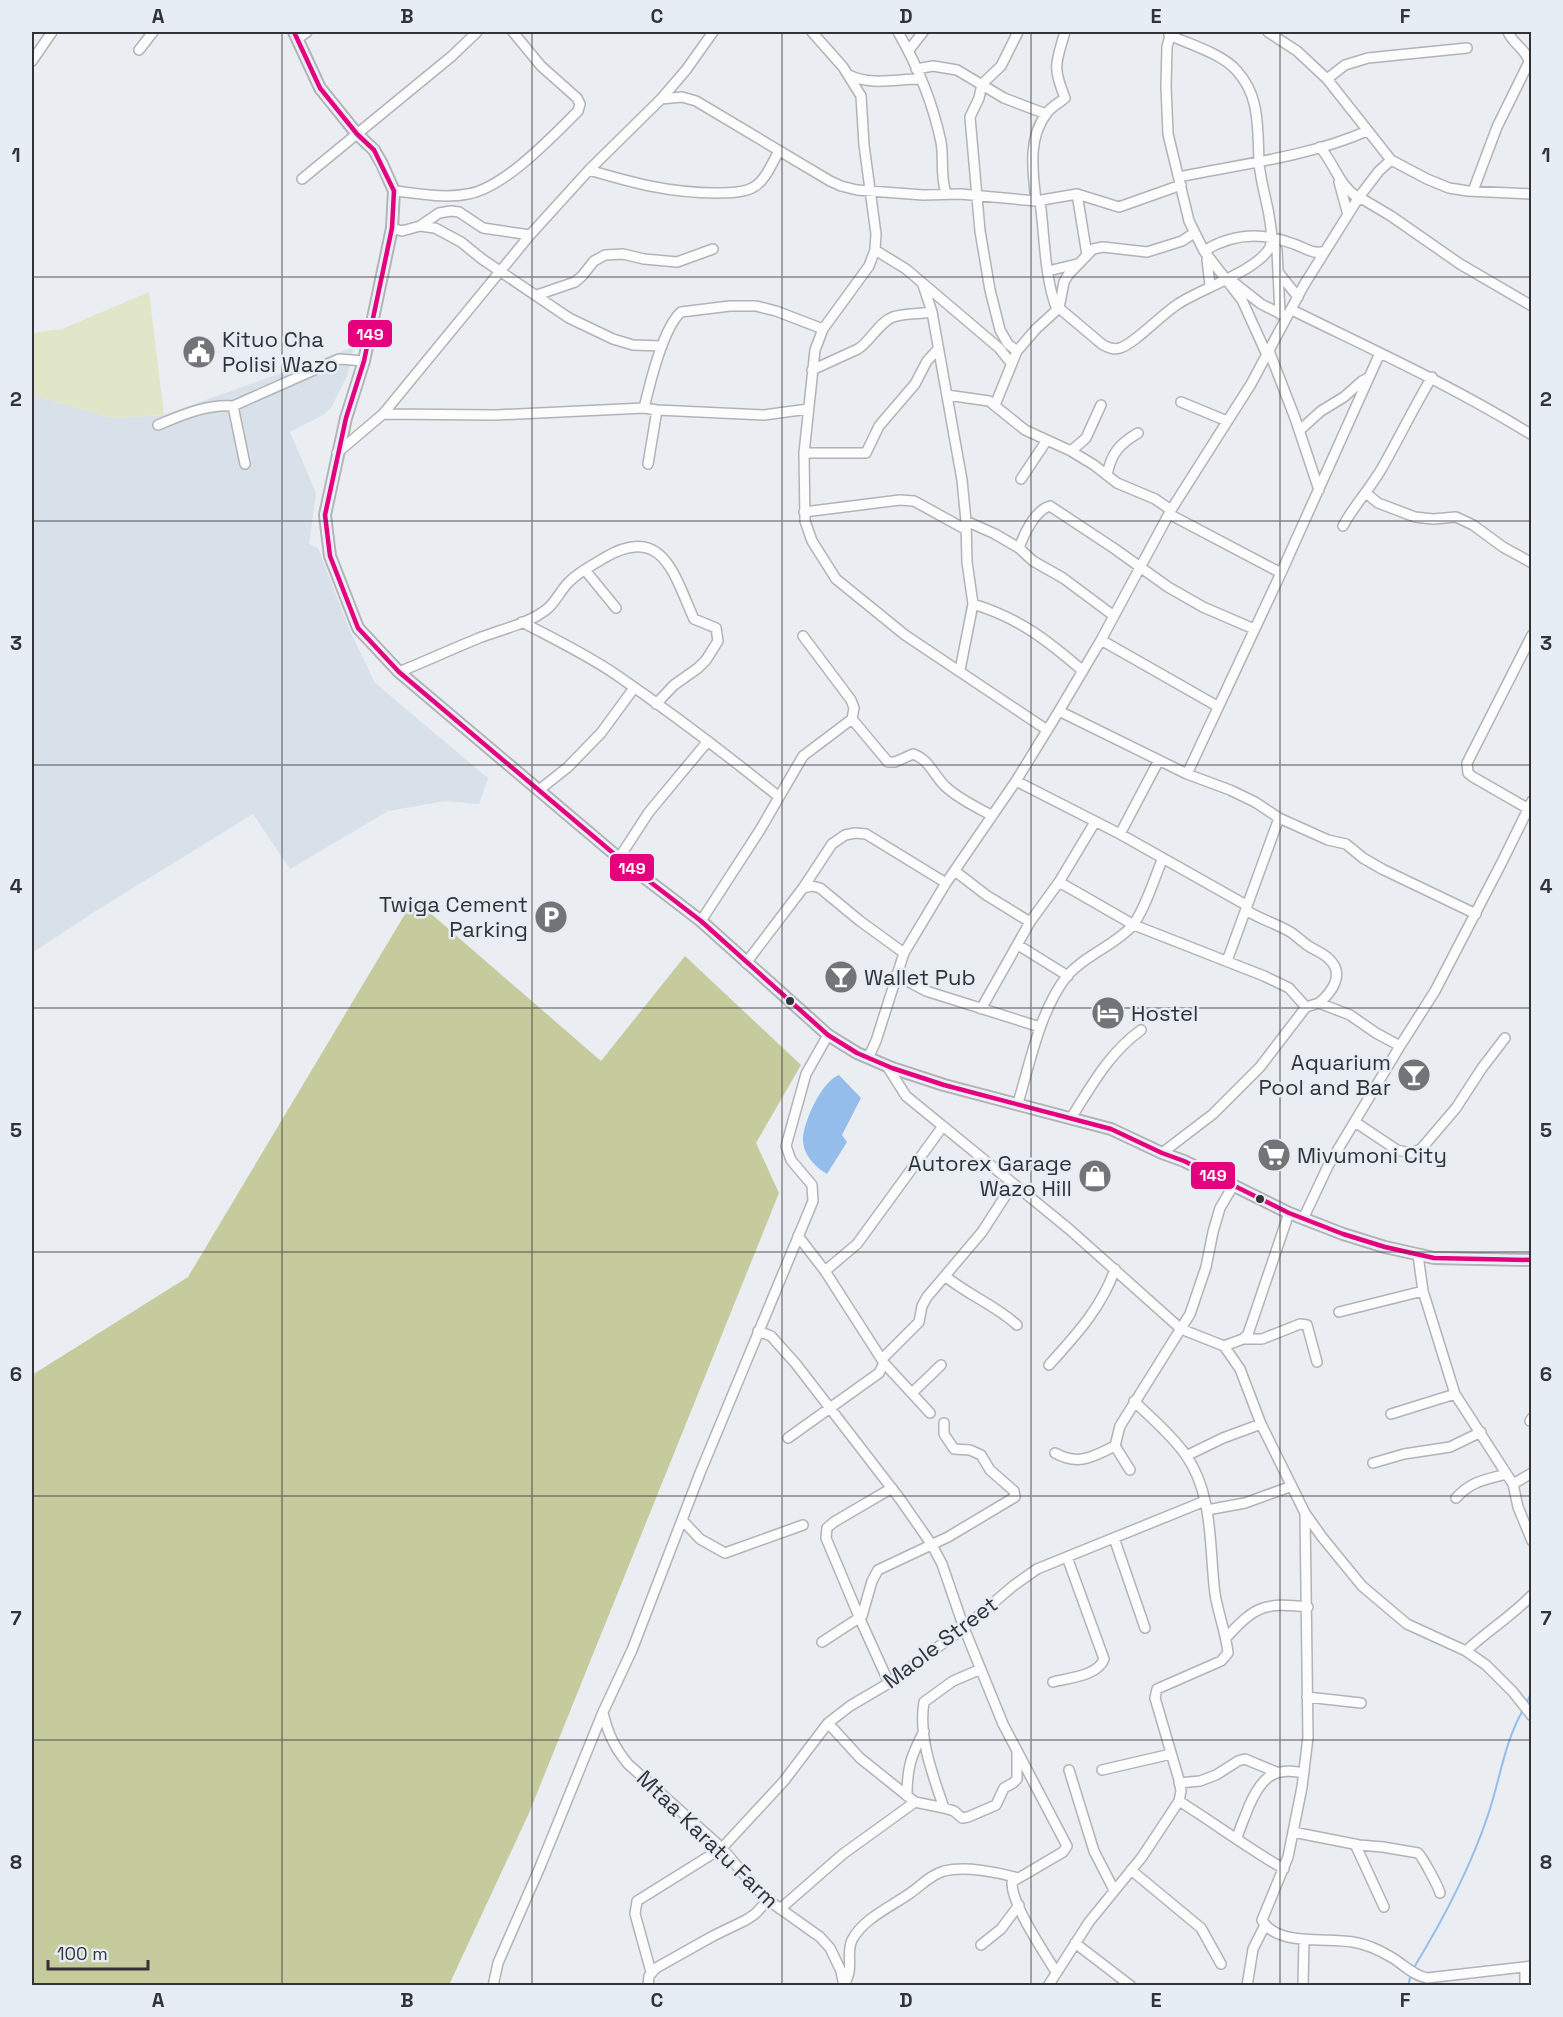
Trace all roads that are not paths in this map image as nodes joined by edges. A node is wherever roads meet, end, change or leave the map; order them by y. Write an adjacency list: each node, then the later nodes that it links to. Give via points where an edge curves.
1 (52, 32): 19 (street)
2 (153, 32): 17 (street)
3 (308, 32): 15 (street)
4 (477, 32): 27 (street)
5 (513, 32): 36 (street, via 541,66 577,98 578,111 511,172 484,190 456,196)
6 (714, 32): 24 (street)
7 (812, 32): 21 (street)
8 (898, 32): 18 (street)
9 (923, 32): 18 (street)
10 (1018, 32): 23 (street, via 1001,66)
11 (1065, 32): 25 (street, via 1056,64 1065,98)
12 (1268, 32): 22 (street)
13 (1508, 32): 38 (street, via 1527,55 1528,62 1497,127)
14 (1170, 33): 31 (street, via 1224,60 1246,82 1254,101); 35 (street, via 1168,134)
15 (295, 35): 27 (main road, via 320,88)
16 (1467, 48): 22 (street, via 1357,61)
17 (139, 50)
18 (909, 50): 20 (street)
19 (32, 61)
20 (918, 74): 21 (street, via 874,81); 23 (street, via 933,66 946,68); 39 (street, via 938,129)
21 (849, 75): 37 (street, via 861,96)
22 (1327, 79): 26 (street)
23 (982, 84): 25 (street, via 1004,98); 42 (street, via 970,117)
24 (661, 99): 29 (street, via 682,97 696,101); 32 (street)
25 (1046, 114): 44 (street, via 1033,149)
26 (1367, 131): 28 (street); 30 (street)
27 (357, 134): 34 (street); 36 (main road, via 374,150)
28 (1320, 147): 31 (street); 33 (street)
29 (779, 151): 32 (street, via 763,179 746,191 688,193 652,188); 37 (street, via 841,186)
30 (1391, 160): 38 (street, via 1439,184); 43 (street)
31 (1259, 162): 35 (street); 50 (street)
32 (589, 170): 49 (street)
33 (1338, 178): 43 (street); 45 (street)
34 (302, 179)
35 (1180, 181): 40 (street, via 1119,207); 48 (street)
36 (393, 191): 47 (main road)
37 (872, 191): 39 (street); 52 (street)
38 (1473, 191): 41 (street)
39 (946, 193): 42 (street)
40 (1077, 194): 44 (street); 55 (street)
41 (1532, 194)
42 (977, 197): 44 (street); 72 (street, via 996,315 1008,344)
43 (1359, 197): 45 (street); 65 (street)
44 (1038, 201): 58 (street)
45 (1348, 215): 53 (street)
46 (420, 226): 47 (street, via 402,231); 49 (street, via 451,211 483,228); 57 (street, via 447,233)
47 (392, 228): 75 (main road)
48 (1194, 233): 54 (street); 55 (street, via 1155,251 1103,248 1093,249)
49 (530, 235): 57 (street)
50 (1272, 239): 53 (street, via 1311,252); 54 (street, via 1238,236 1221,241); 59 (street); 60 (street, via 1255,263)
51 (712, 249): 63 (street, via 677,262 605,255 575,282)
52 (875, 250): 61 (street); 69 (street, via 869,266)
53 (1325, 251): 64 (street)
54 (1205, 253): 60 (street); 62 (street)
55 (1087, 255): 56 (street)
56 (1077, 264): 58 (street); 66 (street, via 1064,282)
57 (501, 270): 63 (street); 88 (street)
58 (1047, 271): 66 (street)
59 (1278, 272): 64 (street); 68 (street)
60 (1226, 278): 62 (street); 68 (street, via 1261,304); 73 (street, via 1246,307)
61 (923, 285): 67 (street); 76 (street, via 999,348)
62 (1210, 286): 66 (street, via 1170,309 1118,349 1103,345)
63 (537, 295): 70 (street, via 569,318 613,339 633,345)
64 (1298, 297): 68 (street)
65 (1532, 306)
66 (1058, 309): 72 (street)
67 (932, 312): 71 (street); 77 (street, via 894,316 864,345)
68 (1286, 314): 73 (street); 74 (street)
69 (823, 329): 70 (street, via 756,306 686,310 677,315); 77 (street)
70 (662, 346): 85 (street)
71 (938, 349): 80 (street); 97 (street, via 915,384 879,426 866,453)
72 (1017, 351): 76 (street)
73 (1268, 353): 89 (street); 91 (street)
74 (1380, 353): 78 (street); 79 (street)
75 (364, 361): 84 (street, via 339,359); 96 (main road)
76 (1011, 363): 82 (street)
77 (812, 370): 87 (street)
78 (1432, 377): 93 (street); 103 (street)
79 (1368, 378): 91 (street); 102 (street)
80 (947, 395): 82 (street, via 981,399); 106 (street, via 962,480)
81 (1181, 402): 89 (street)
82 (995, 405): 94 (street, via 1025,430)
83 (1101, 405): 95 (street, via 1086,438)
84 (233, 406): 90 (street, via 219,405); 98 (street)
85 (644, 408): 86 (street); 88 (street, via 496,415)
86 (657, 410): 87 (street, via 764,415); 99 (street)
87 (808, 410): 97 (street)
88 (383, 414): 96 (street)
89 (1227, 421): 105 (street)
90 (158, 425)
91 (1299, 430): 102 (street)
92 (1138, 433): 100 (street, via 1118,446)
93 (1532, 435)
94 (1047, 440): 95 (street); 101 (street)
95 (1071, 451): 100 (street)
96 (338, 453): 123 (main road, via 325,514 330,556 358,628)
97 (804, 453): 104 (street)
98 (245, 464)
99 (648, 464)
100 (1107, 475): 105 (street, via 1155,499)
101 (1021, 480)
102 (1319, 490): 112 (street)
103 (1366, 493): 107 (street); 109 (street, via 1378,503 1415,518 1456,517)
104 (804, 512): 106 (street, via 914,501); 121 (street, via 812,541 836,579 905,635)
105 (1170, 512): 110 (street); 112 (street)
106 (965, 525): 108 (street, via 995,534); 113 (street)
107 (1343, 526)
108 (1019, 548): 110 (street, via 1032,523 1050,506); 115 (street)
109 (1532, 564)
110 (1140, 568): 115 (street); 117 (street, via 1203,607)
111 (585, 570): 114 (street); 116 (street, via 563,587 547,609); 125 (street, via 626,547 646,546 667,563 694,618 717,628 718,641 706,660)
112 (1281, 573): 117 (street)
113 (973, 604): 121 (street); 122 (street, via 1000,612 1040,636)
114 (616, 608)
115 (1114, 616): 120 (street)
116 (522, 622): 123 (street); 124 (street)
117 (1254, 629): 126 (street)
118 (1532, 635): 136 (street, via 1467,763 1468,773 1473,777)
119 (803, 636): 128 (street, via 851,700)
120 (1101, 640): 122 (street); 126 (street)
121 (960, 670): 129 (street)
122 (1083, 671): 127 (street)
123 (399, 672): 134 (main road)
124 (634, 688): 125 (street); 134 (street, via 601,733)
125 (656, 704): 130 (street)
126 (1217, 706): 132 (street)
127 (1059, 711): 129 (street); 131 (street)
128 (852, 719): 135 (street, via 803,756); 137 (street, via 888,762 918,756 948,789)
129 (1047, 730): 133 (street)
130 (708, 741): 135 (street); 141 (street, via 649,812)
131 (1159, 760): 132 (street); 140 (street)
132 (1186, 774): 138 (street, via 1230,790)
133 (1016, 781): 137 (street); 139 (street)
134 (540, 790): 141 (main road)
135 (779, 797): 149 (street)
136 (1529, 804): 148 (street)
137 (992, 815): 143 (street)
138 (1279, 818): 147 (street); 148 (street, via 1346,844 1382,869)
139 (1095, 822): 140 (street); 144 (street)
140 (1120, 834): 142 (street)
141 (619, 858): 149 (main road)
142 (1162, 860): 147 (street, via 1206,881); 151 (street)
143 (955, 871): 145 (street); 150 (street)
144 (1059, 882): 150 (street); 151 (street)
145 (946, 884): 146 (street, via 866,834 855,833 832,844); 153 (street)
146 (803, 888): 153 (street, via 820,888); 155 (street)
147 (1246, 908): 154 (street); 158 (street, via 1329,958 1335,967 1334,986)
148 (1476, 914): 165 (street)
149 (701, 921): 155 (main road)
150 (1030, 922): 152 (street)
151 (1134, 925): 154 (street); 157 (street)
152 (1018, 945): 157 (street); 160 (street)
153 (904, 953): 156 (street)
154 (1227, 961): 159 (street, via 1289,988)
155 (746, 963): 163 (main road)
156 (896, 975): 160 (street, via 926,991); 166 (street)
157 (1068, 976): 161 (street)
158 (1319, 1003): 159 (street); 165 (street, via 1350,1015)
159 (1306, 1007): 172 (street, via 1260,1067 1213,1114)
160 (981, 1009): 161 (street)
161 (1040, 1027): 168 (street)
162 (1141, 1030): 169 (street, via 1099,1072)
163 (828, 1035): 166 (main road); 177 (street, via 806,1074 787,1139 788,1154 808,1178 814,1193)
164 (1505, 1038): 170 (street, via 1422,1149 1411,1153 1396,1150)
165 (1400, 1046): 170 (street)
166 (868, 1058): 167 (main road)
167 (886, 1066): 168 (main road); 171 (street, via 906,1096)
168 (1018, 1103): 169 (main road)
169 (1071, 1118): 172 (main road, via 1111,1129)
170 (1355, 1122): 176 (street, via 1328,1166)
171 (943, 1126): 173 (street); 181 (street, via 857,1244)
172 (1162, 1154): 174 (main road)
173 (1013, 1184): 180 (street); 182 (street, via 982,1232)
174 (1233, 1186): 175 (main road); 186 (street, via 1220,1208 1200,1287)
175 (1289, 1213): 176 (main road); 188 (street, via 1248,1335)
176 (1303, 1219): 178 (main road)
177 (798, 1236): 181 (street); 187 (street)
178 (1418, 1255): 179 (main road); 183 (street)
179 (1532, 1260)
180 (1115, 1269): 186 (street); 193 (street, via 1099,1304)
181 (825, 1271): 190 (street)
182 (945, 1276): 185 (street); 190 (street, via 922,1306 919,1322)
183 (1423, 1291): 184 (street); 195 (street)
184 (1339, 1312)
185 (1017, 1325)
186 (1181, 1329): 189 (street); 196 (street)
187 (758, 1331): 197 (street, via 771,1336 783,1348); 217 (street)
188 (1243, 1339): 189 (street); 191 (street, via 1262,1339 1300,1324 1307,1325)
189 (1224, 1346): 201 (street, via 1240,1369)
190 (883, 1361): 194 (street); 197 (street, via 879,1373)
191 (1317, 1362)
192 (941, 1365): 194 (street)
193 (1049, 1365)
194 (912, 1393): 198 (street)
195 (1455, 1394): 199 (street); 202 (street)
196 (1134, 1401): 204 (street, via 1120,1426); 206 (street)
197 (831, 1407): 203 (street); 213 (street)
198 (930, 1413)
199 (1391, 1414)
200 (944, 1423): 223 (street, via 944,1434 954,1449 981,1455 1015,1497)
201 (1261, 1424): 206 (street); 212 (street)
202 (1481, 1432): 207 (street, via 1450,1447); 210 (street)
203 (788, 1438)
204 (1115, 1446): 205 (street, via 1077,1461); 208 (street)
205 (1055, 1453)
206 (1186, 1456): 215 (street)
207 (1373, 1463)
208 (1130, 1470)
209 (1532, 1473): 211 (street)
210 (1506, 1474): 211 (street); 214 (street, via 1473,1483)
211 (1513, 1484): 222 (street)
212 (1292, 1485): 215 (street, Maole Street, via 1245,1503); 216 (street)
213 (892, 1488): 223 (street); 227 (street, via 827,1528 826,1538)
214 (1456, 1498)
215 (1206, 1506): 220 (street, Maole Street); 230 (street, via 1216,1596)
216 (1305, 1513): 226 (street); 232 (street, via 1362,1586 1407,1624)
217 (683, 1521): 219 (street); 221 (street)
218 (804, 1525): 221 (street, via 725,1553)
219 (676, 1538): 221 (street); 238 (street)
220 (1114, 1538): 224 (street, Maole Street); 229 (street)
221 (700, 1539)
222 (1532, 1541)
223 (932, 1545): 227 (street, via 878,1570); 228 (street)
224 (1067, 1557): 228 (street, Maole Street, via 1037,1569); 234 (street, via 1104,1659 1093,1671)
225 (1532, 1594): 232 (street)
226 (1308, 1607): 230 (street, via 1282,1604 1259,1610 1240,1621); 236 (street)
227 (860, 1619): 231 (street); 235 (street)
228 (964, 1628): 233 (street); 235 (street, Maole Street)
229 (1145, 1628)
230 (1226, 1638): 243 (street, via 1228,1653 1221,1661 1157,1689 1155,1698)
231 (822, 1642)
232 (1466, 1651): 239 (street, via 1499,1676)
233 (981, 1668): 241 (street, via 953,1681 924,1702); 242 (street, via 1003,1724)
234 (1053, 1682)
235 (890, 1683): 240 (street, Maole Street)
236 (1307, 1697): 237 (street); 247 (street)
237 (1361, 1703)
238 (603, 1712): 256 (street, Mtaa Karatu Farm, via 616,1750 628,1764); 274 (street, via 498,1964)
239 (1532, 1716)
240 (828, 1723): 249 (street, via 860,1758); 256 (street, Maole Street, via 784,1781)
241 (924, 1731): 249 (street, via 907,1772); 252 (street)
242 (1017, 1747): 252 (street, via 1017,1779 1001,1792 996,1805 962,1818); 259 (street, via 1067,1846 1047,1863)
243 (1171, 1754): 245 (street); 248 (street)
244 (1069, 1770): 260 (street, via 1094,1851)
245 (1102, 1770)
246 (1276, 1772): 247 (street); 248 (street, via 1245,1759 1200,1781); 254 (street, via 1257,1789)
247 (1304, 1773): 253 (street)
248 (1179, 1783): 250 (street)
249 (907, 1796): 251 (street)
250 (1179, 1801): 254 (street); 258 (street)
251 (915, 1802): 252 (street); 265 (street, via 843,1854)
252 (944, 1808)
253 (1293, 1833): 255 (street); 257 (street)
254 (1237, 1838): 257 (street)
255 (1355, 1845): 261 (street, via 1418,1853); 264 (street)
256 (722, 1848): 262 (street, Mtaa Karatu Farm); 272 (street, Maole Street, via 637,1901 635,1914)
257 (1284, 1869): 266 (street, via 1264,1913)
258 (1131, 1870): 260 (street); 270 (street, via 1201,1928)
259 (1018, 1878): 263 (street, via 1012,1882 1012,1888); 276 (street, via 999,1872 946,1870 928,1879 855,1936 848,1953 849,1971)
260 (1113, 1890): 268 (street)
261 (1440, 1893)
262 (768, 1900): 265 (street, Mtaa Karatu Farm); 272 (street, via 755,1914)
263 (1019, 1905): 269 (street, via 1001,1929); 273 (street)
264 (1384, 1907)
265 (780, 1909): 276 (street, Mtaa Karatu Farm, via 830,1948)
266 (1265, 1925): 267 (street); 279 (street, via 1253,1949)
267 (1304, 1940): 271 (street, via 1356,1942 1427,1978); 280 (street)
268 (1075, 1943): 273 (street); 278 (street)
269 (981, 1945)
270 (1221, 1964)
271 (1528, 1966): 281 (street)
272 (651, 1972): 275 (street)
273 (1056, 1972): 277 (street)
274 (493, 1985)
275 (648, 1986)
276 (844, 1986)
277 (1048, 1986)
278 (1131, 1986)
279 (1247, 1986)
280 (1303, 1986)
281 (1525, 1986)

